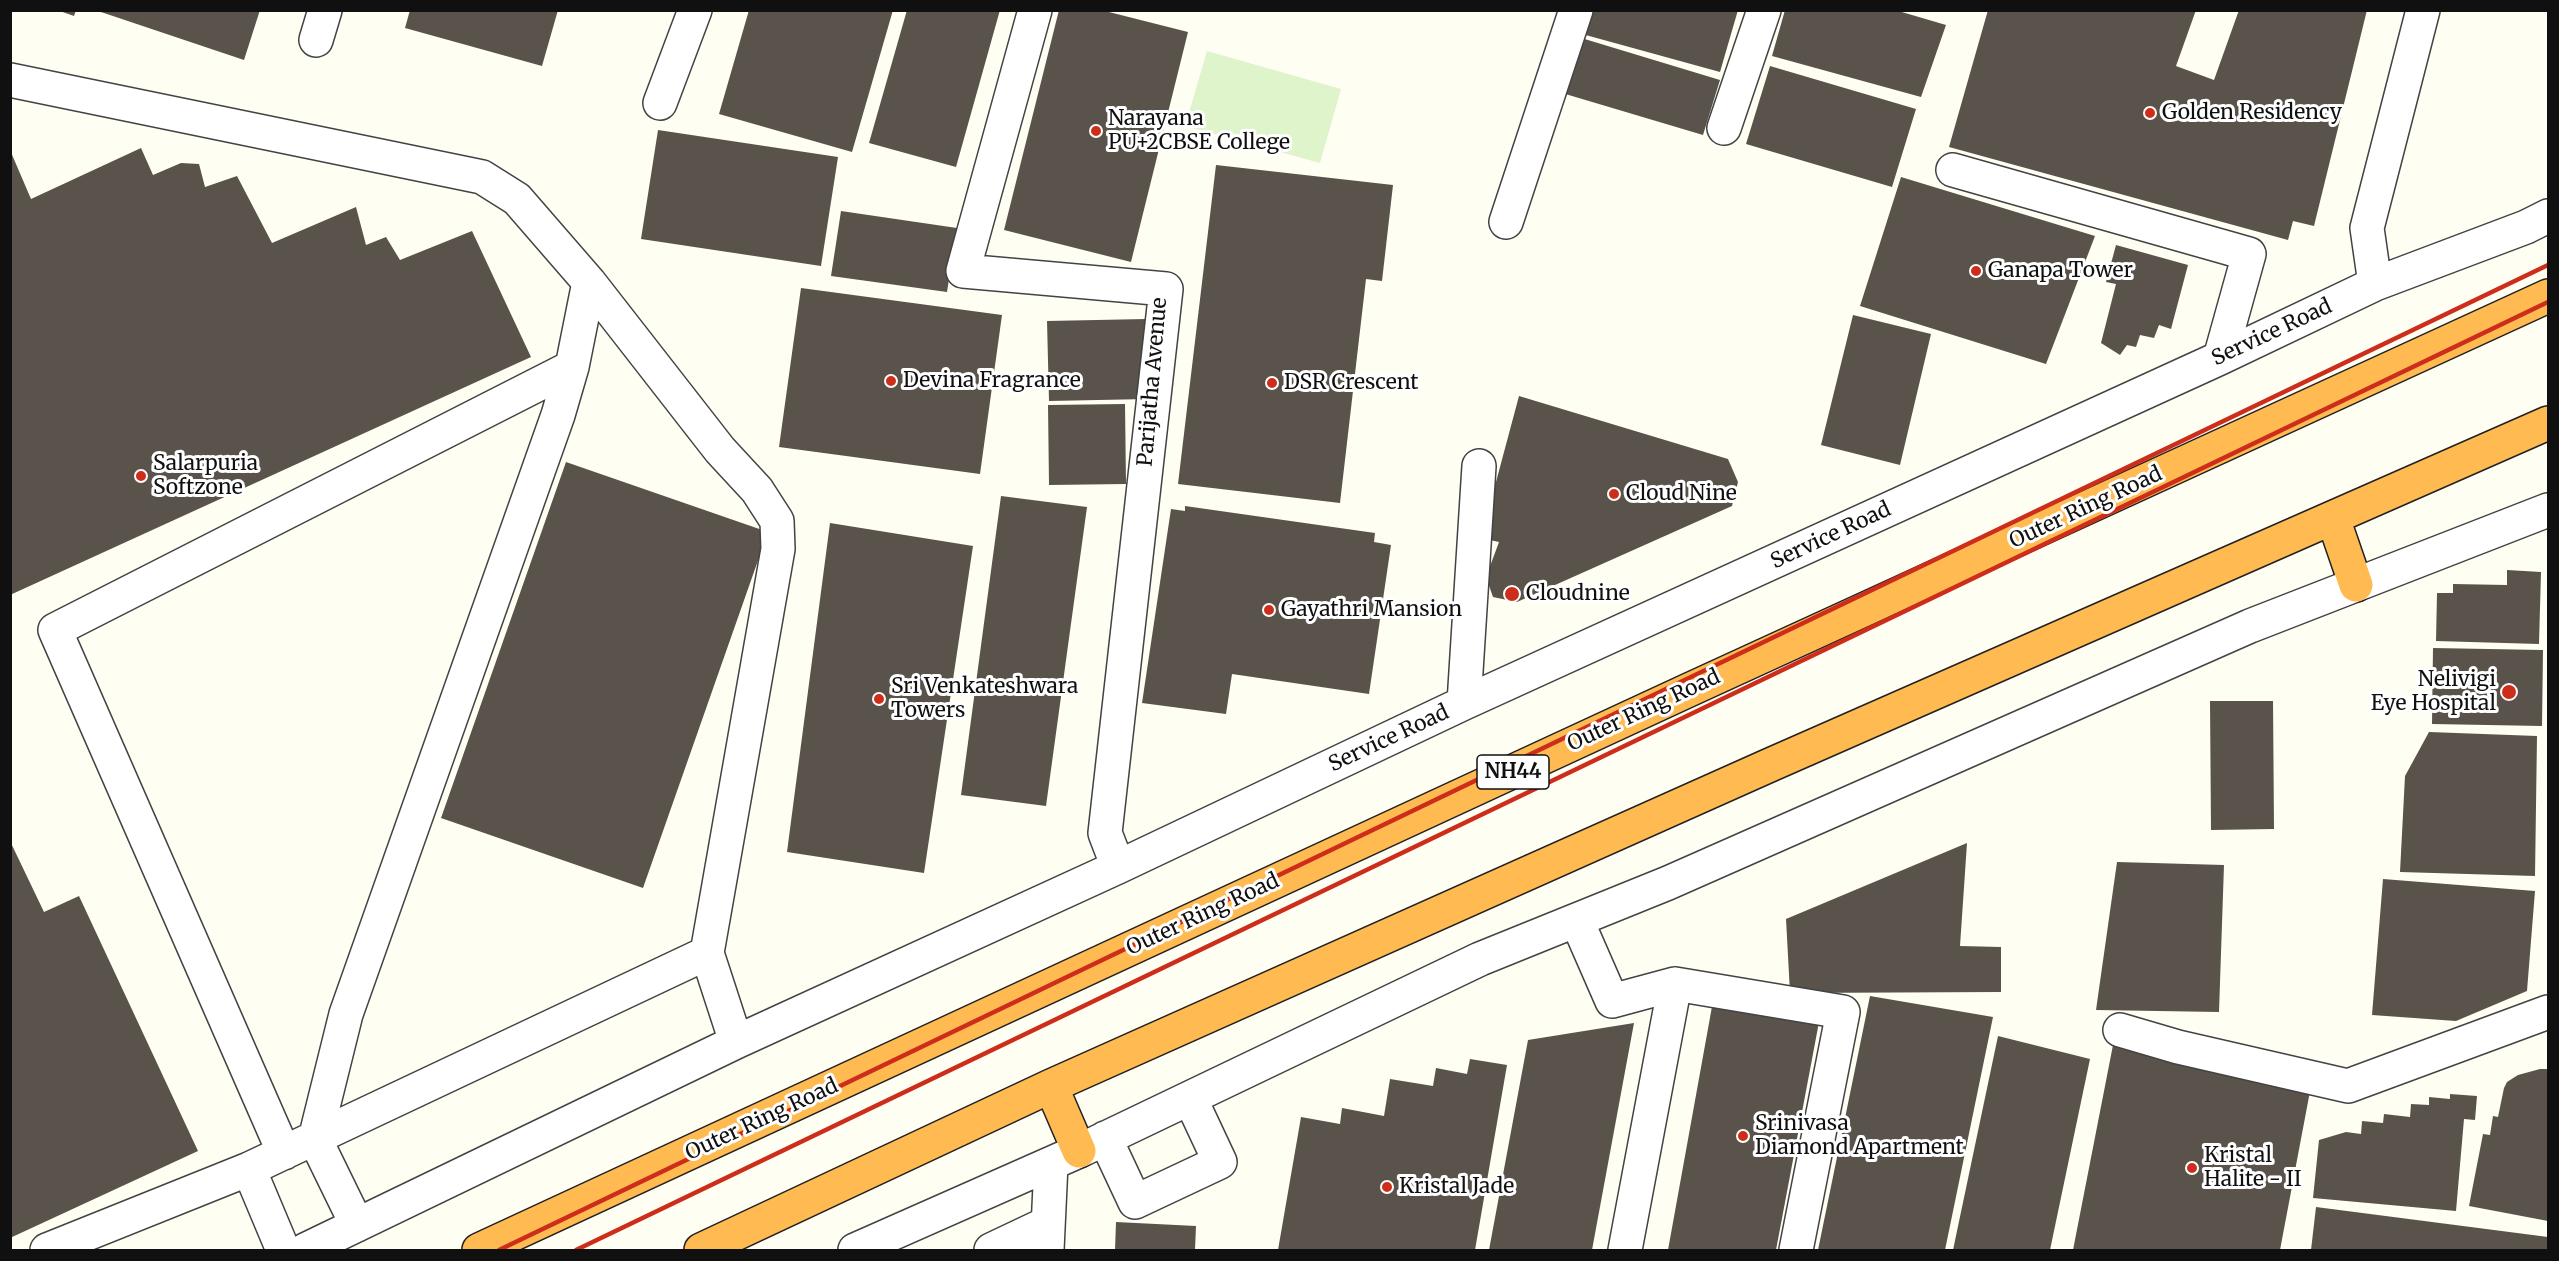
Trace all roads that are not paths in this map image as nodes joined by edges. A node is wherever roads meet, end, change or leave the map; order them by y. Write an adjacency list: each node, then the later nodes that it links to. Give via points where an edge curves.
1 (695, 10): 7 (street)
2 (1035, 10): 23 (street, Parijatha Avenue, via 963,271 1166,289 1105,833)
3 (1576, 10): 11 (street)
4 (1764, 10): 8 (street)
5 (2423, 10): 13 (street, via 2367,228)
6 (10, 80): 12 (street, via 482,177 517,199)
7 (660, 103)
8 (1724, 128)
9 (1953, 170): 15 (street, via 2249,254)
10 (2548, 216): 13 (street, Service Road)
11 (1506, 222)
12 (589, 282): 16 (street); 25 (street, via 720,450 758,490 777,521 778,549)
13 (2375, 284): 15 (street, Service Road)
14 (2548, 296): 42 (highway, Outer Ring Road / NH44)
15 (2220, 358): 22 (street, Service Road)
16 (572, 367): 32 (street, via 346,1014); 34 (street, via 55,630)
17 (2548, 423): 20 (highway)
18 (1479, 466): 22 (street)
19 (2548, 510): 21 (street)
20 (2333, 518): 21 (highway); 30 (highway)
21 (2356, 585): 24 (street, via 2250,626)
22 (1464, 703): 23 (street, Service Road)
23 (1118, 867): 29 (street, Service Road)
24 (1577, 921): 26 (street, via 1612,1001); 31 (street, via 1480,959)
25 (707, 953): 29 (street); 32 (street)
26 (1676, 984): 46 (street); 47 (street, via 1843,1012)
27 (2548, 1012): 28 (street, via 2348,1086)
28 (2120, 1030)
29 (736, 1042): 36 (street, Service Road)
30 (1051, 1086): 33 (highway); 43 (highway)
31 (1190, 1098): 33 (street); 33 (street, via 1220,1162 1135,1202)
32 (315, 1139): 34 (street); 36 (street)
33 (1078, 1151): 37 (street); 38 (street)
34 (284, 1153): 35 (street)
35 (249, 1169): 39 (street); 40 (street)
36 (357, 1225): 41 (street, Service Road)
37 (913, 1237): 44 (street)
38 (1048, 1237): 45 (street)
39 (47, 1251)
40 (283, 1251)
41 (305, 1251)
42 (479, 1251)
43 (701, 1251)
44 (855, 1251)
45 (991, 1251)
46 (1624, 1251)
47 (1796, 1251)

